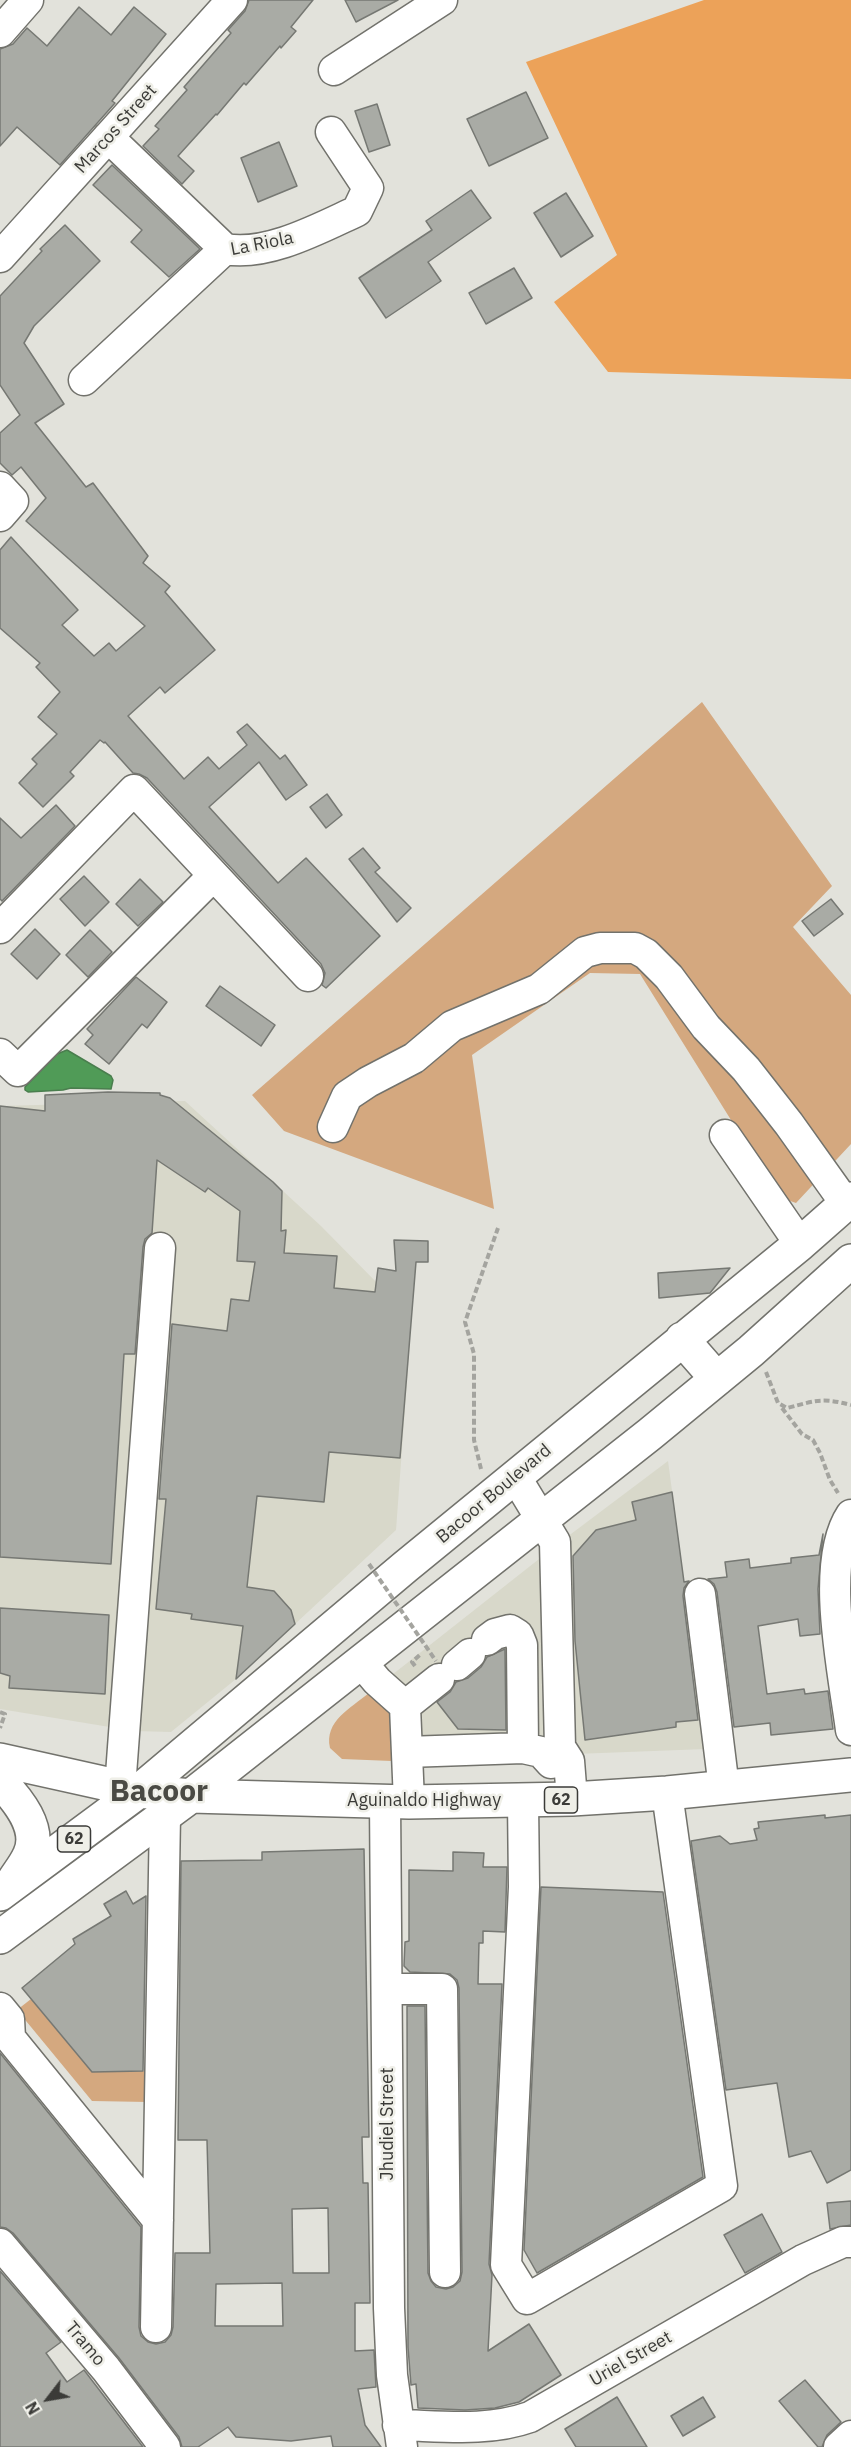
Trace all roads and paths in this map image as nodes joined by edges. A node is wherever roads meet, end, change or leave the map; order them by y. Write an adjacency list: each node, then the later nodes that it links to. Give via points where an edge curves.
1 (28, 0): 4 (street)
2 (232, 0): 7 (street, Marcos Street)
3 (442, 0): 5 (street)
4 (0, 32)
5 (334, 70)
6 (331, 132): 8 (street, La Riola, via 368,188 357,211 294,240 238,252)
7 (108, 137): 8 (street); 9 (street, Marcos Street)
8 (225, 249): 10 (street, La Riola)
9 (0, 257)
10 (84, 380)
11 (213, 876): 12 (street, via 134,790); 13 (street); 14 (street, via 18,1071)
12 (0, 928)
13 (308, 976)
14 (0, 1054)
15 (333, 1127): 17 (street, via 347,1096 414,1058 452,1026 539,989 585,952 635,948 669,977)
16 (725, 1135): 19 (street)
17 (848, 1201): 19 (main road, Bacoor Boulevard)
18 (498, 1228): 27 (path, via 465,1322 474,1354 474,1440 481,1470)
19 (800, 1244): 22 (main road, Bacoor Boulevard)
20 (160, 1248): 45 (street)
21 (851, 1261): 23 (main road)
22 (682, 1339): 24 (main road); 27 (main road, Bacoor Boulevard)
23 (751, 1351): 24 (main road); 25 (path, via 765,1369)
24 (717, 1379): 29 (main road)
25 (777, 1403): 26 (path, via 787,1408 812,1400); 28 (path, via 802,1434 813,1440)
26 (851, 1405)
27 (506, 1484): 29 (street); 45 (main road, Bacoor Boulevard)
28 (846, 1506): 37 (street, via 838,1556 836,1620)
29 (542, 1520): 33 (main road); 40 (street, via 555,1542)
30 (369, 1564): 32 (path, bridge)
31 (700, 1594): 44 (street)
32 (458, 1660): 34 (street); 38 (street, via 503,1630 518,1635 522,1645)
33 (361, 1662): 34 (street); 47 (main road)
34 (405, 1706): 39 (street, Jhudiel Street)
35 (3, 1713): 36 (path)
36 (0, 1728)
37 (851, 1730)
38 (523, 1748): 39 (street); 40 (street)
39 (407, 1752): 49 (street, Jhudiel Street)
40 (556, 1755): 48 (street, via 569,1761)
41 (0, 1760): 45 (main road, Aguinaldo Highway / 62)
42 (851, 1775): 44 (main road, Aguinaldo Highway / 62)
43 (0, 1780): 51 (main road, via 15,1796 33,1835 30,1855)
44 (724, 1788): 46 (main road, Aguinaldo Highway / 62)
45 (129, 1790): 47 (main road, Aguinaldo Highway / 62); 51 (main road, 62)
46 (667, 1793): 48 (main road, Aguinaldo Highway / 62); 48 (street, via 722,2186 527,2299 506,2265 524,1887)
47 (191, 1796): 49 (main road, Aguinaldo Highway / 62); 50 (main road, 62)
48 (549, 1800): 49 (main road, Aguinaldo Highway / 62)
49 (397, 1801): 53 (street, Jhudiel Street)
50 (165, 1816): 52 (main road, 62); 56 (street)
51 (5, 1890)
52 (0, 1937)
53 (387, 1989): 59 (street, via 442,1989); 61 (street, Jhudiel Street, via 389,2308)
54 (0, 2008): 55 (street, via 9,2019)
55 (5, 2036): 56 (street)
56 (158, 2220): 60 (street)
57 (851, 2242): 61 (street, Uriel Street, via 803,2260 530,2417 508,2424)
58 (0, 2244): 63 (street, Tramo, via 106,2369)
59 (445, 2272)
60 (156, 2327)
61 (400, 2436)
62 (851, 2436): 64 (street)
63 (165, 2447)
64 (839, 2447)

